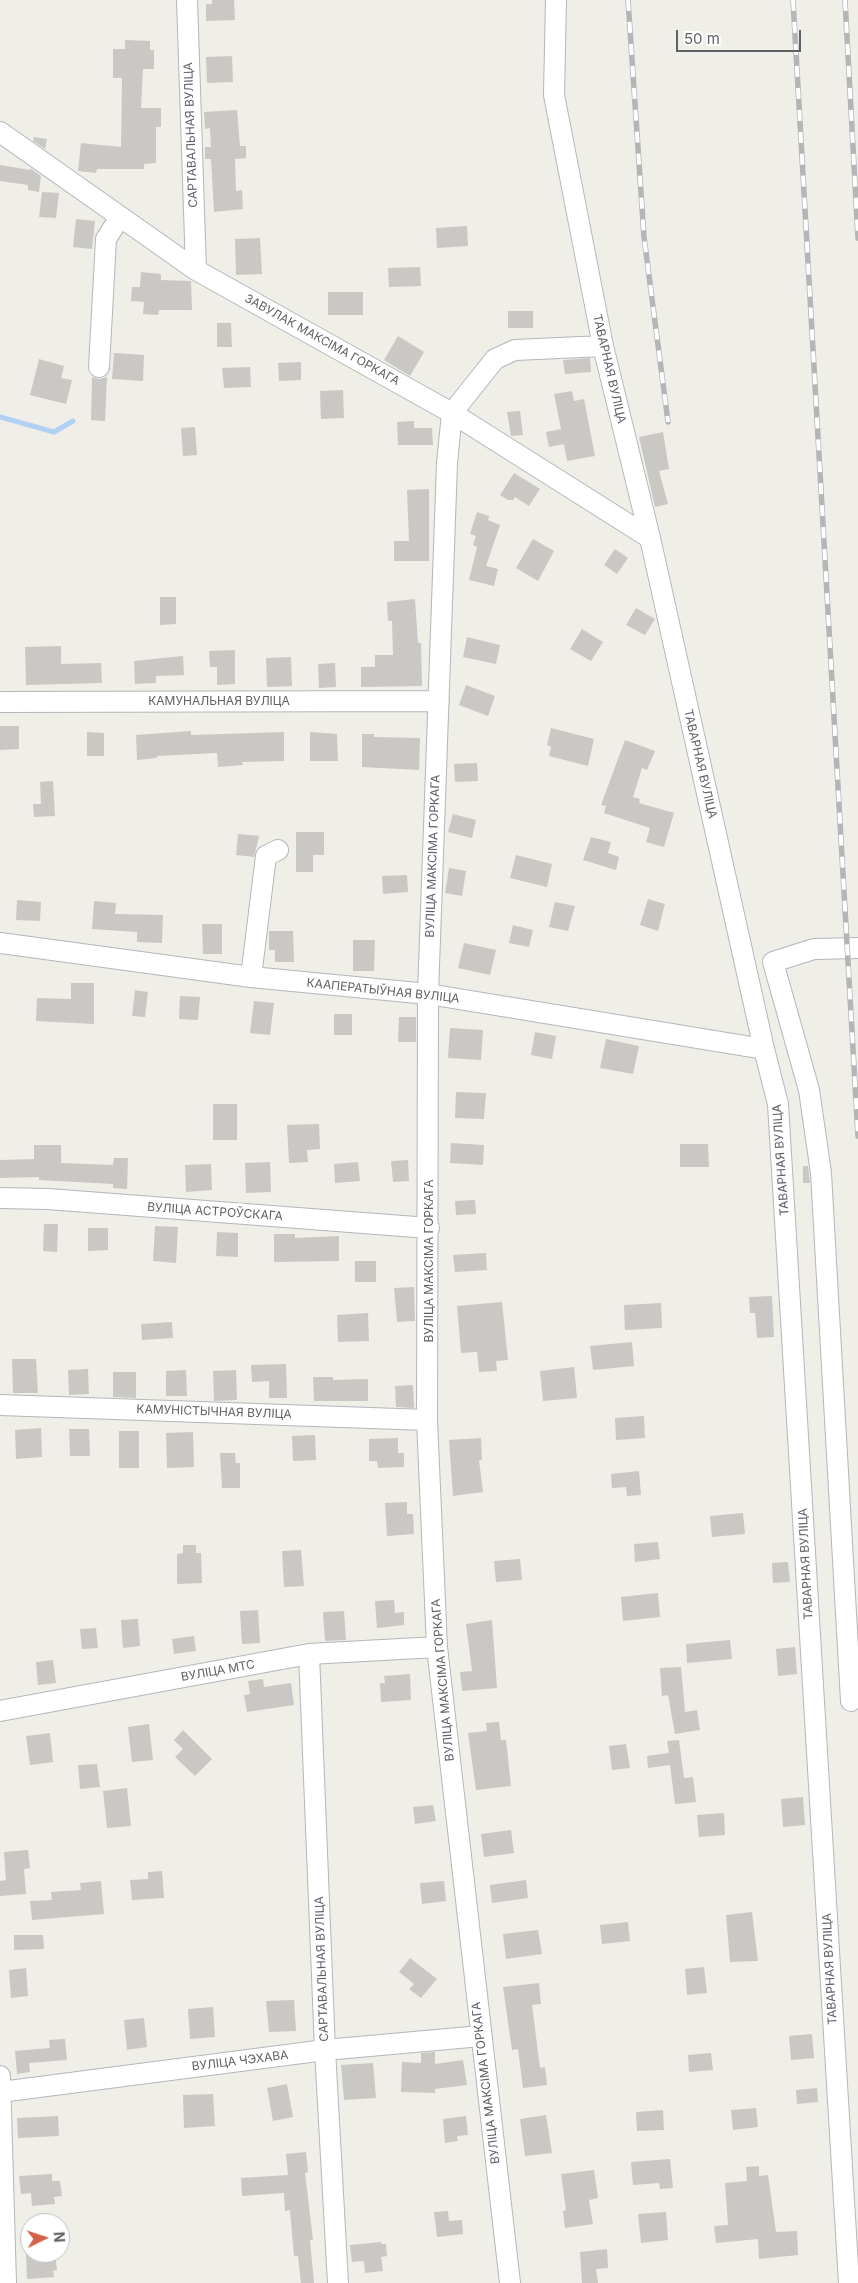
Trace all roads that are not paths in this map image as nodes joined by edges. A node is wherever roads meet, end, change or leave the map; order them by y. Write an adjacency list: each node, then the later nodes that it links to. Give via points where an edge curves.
1 (186, 0): 5 (street, САРТАВАЛЬНАЯ ВУЛІЦА)
2 (556, 0): 6 (street, ТАВАРНАЯ ВУЛІЦА, via 554,95)
3 (0, 132): 4 (street, ЗАВУЛАК МАКСІМА ГОРКАГА)
4 (120, 217): 5 (street, ЗАВУЛАК МАКСІМА ГОРКАГА); 7 (street, via 106,239)
5 (196, 270): 8 (street, ЗАВУЛАК МАКСІМА ГОРКАГА)
6 (602, 346): 8 (street, via 515,350 495,358); 9 (street, ТАВАРНАЯ ВУЛІЦА)
7 (99, 367)
8 (452, 413): 9 (street, ЗАВУЛАК МАКСІМА ГОРКАГА); 10 (street, ВУЛІЦА МАКСІМА ГОРКАГА, via 447,463)
9 (650, 538): 17 (street, ТАВАРНАЯ ВУЛІЦА)
10 (439, 701): 11 (street, КАМУНАЛЬНАЯ ВУЛІЦА); 16 (street, ВУЛІЦА МАКСІМА ГОРКАГА)
11 (0, 702)
12 (278, 850): 15 (street, via 266,856)
13 (0, 943): 15 (street, КААПЕРАТЫЎНАЯ ВУЛІЦА)
14 (858, 948): 24 (street, via 814,950 773,962 809,1090 822,1174)
15 (251, 977): 16 (street, КААПЕРАТЫЎНАЯ ВУЛІЦА)
16 (428, 994): 17 (street, КААПЕРАТЫЎНАЯ ВУЛІЦА); 19 (street, ВУЛІЦА МАКСІМА ГОРКАГА)
17 (764, 1049): 32 (street, ТАВАРНАЯ ВУЛІЦА, via 778,1104)
18 (0, 1198): 19 (street, ВУЛІЦА АСТРОЎСКАГА)
19 (429, 1228): 21 (street, ВУЛІЦА МАКСІМА ГОРКАГА)
20 (0, 1404): 21 (street, КАМУНІСТЫЧНАЯ ВУЛІЦА)
21 (427, 1420): 22 (street, ВУЛІЦА МАКСІМА ГОРКАГА)
22 (437, 1647): 23 (street, ВУЛІЦА МТС); 26 (street, ВУЛІЦА МАКСІМА ГОРКАГА)
23 (309, 1654): 25 (street, ВУЛІЦА МТС); 27 (street, САРТАВАЛЬНАЯ ВУЛІЦА)
24 (851, 1701)
25 (0, 1711)
26 (481, 2036): 27 (street, ВУЛІЦА ЧЭХАВА); 31 (street, ВУЛІЦА МАКСІМА ГОРКАГА)
27 (325, 2050): 28 (street, ВУЛІЦА ЧЭХАВА); 30 (street, САРТАВАЛЬНАЯ ВУЛІЦА)
28 (0, 2087): 29 (street)
29 (6, 2283)
30 (338, 2283)
31 (510, 2283)
32 (849, 2283)

